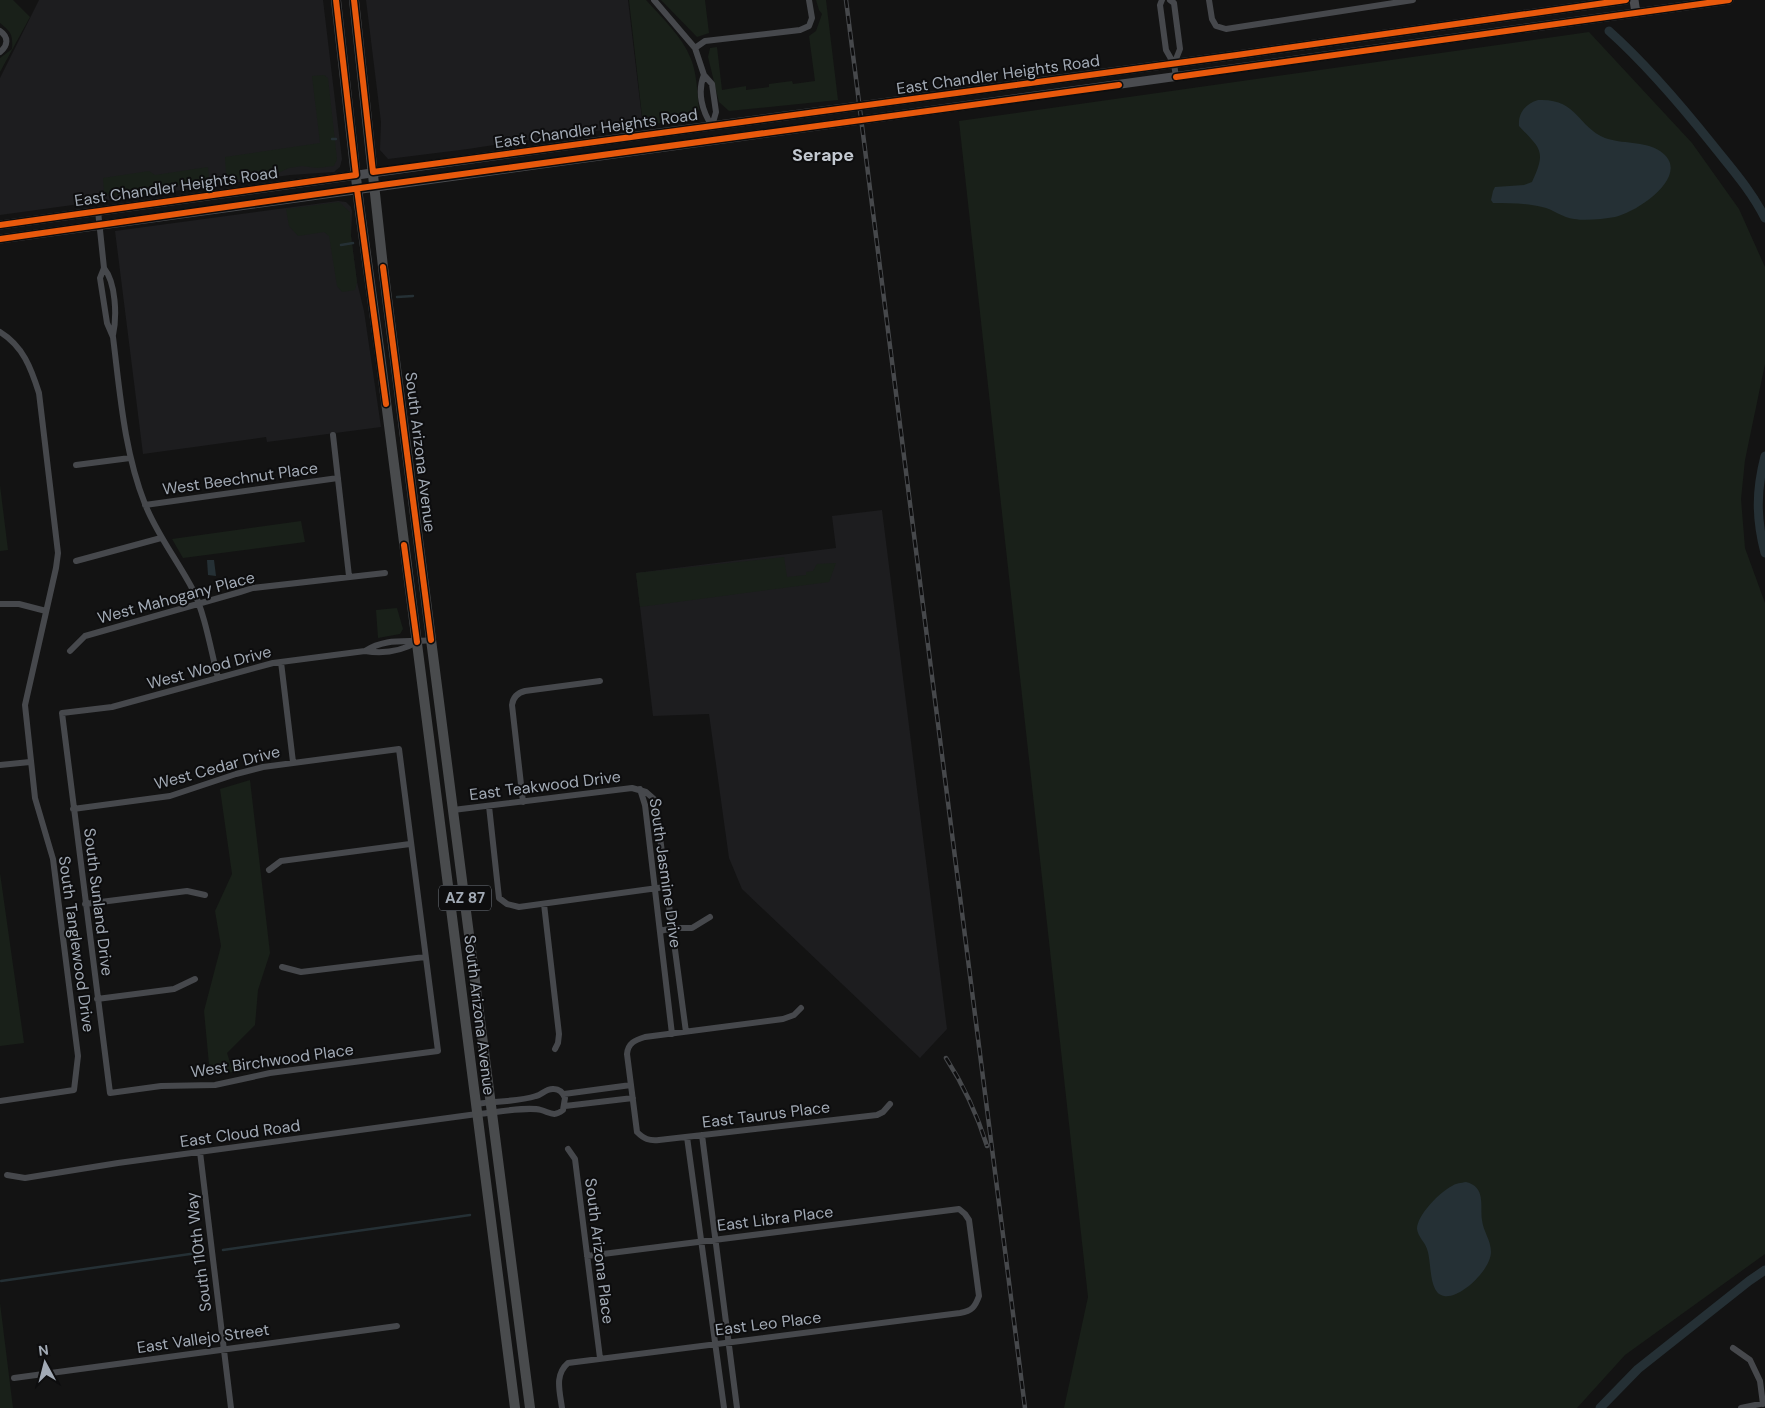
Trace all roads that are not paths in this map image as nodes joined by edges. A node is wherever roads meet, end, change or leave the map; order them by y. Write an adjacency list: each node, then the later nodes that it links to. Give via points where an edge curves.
1 (336, 0): 27 (main road, South Arizona Avenue / AZ 87)
2 (354, 0): 26 (main road, South Arizona Avenue / AZ 87)
3 (654, 0): 18 (street)
4 (809, 0): 18 (street, via 812,18 809,26 800,30 705,41)
5 (1162, 0): 20 (street, via 1166,50)
6 (1170, 0): 20 (street, via 1174,4 1180,49)
7 (1209, 0): 8 (street, via 1216,26 1226,29)
8 (1414, 0)
9 (1626, 0): 12 (main road, East Chandler Heights Road)
10 (1634, 0): 14 (main road)
11 (1729, 0): 14 (main road, East Chandler Heights Road)
12 (1597, 4): 13 (main road, East Chandler Heights Road); 15 (main road)
13 (1572, 8): 16 (main road); 20 (main road, East Chandler Heights Road)
14 (1636, 13): 15 (main road, East Chandler Heights Road)
15 (1608, 17): 16 (main road, East Chandler Heights Road)
16 (1586, 20): 22 (main road, East Chandler Heights Road)
17 (0, 31): 19 (street, via 7,40)
18 (695, 48): 21 (street)
19 (0, 52)
20 (1174, 64): 22 (street); 23 (main road, East Chandler Heights Road)
21 (704, 75): 25 (street, via 700,84 703,113); 25 (street, via 712,84 716,112)
22 (1176, 77): 24 (main road, East Chandler Heights Road)
23 (896, 101): 24 (main road); 25 (main road, East Chandler Heights Road)
24 (898, 115): 28 (main road, East Chandler Heights Road)
25 (712, 126): 26 (main road, East Chandler Heights Road)
26 (373, 172): 27 (main road, East Chandler Heights Road); 28 (main road, South Arizona Avenue / AZ 87)
27 (356, 175): 29 (main road, South Arizona Avenue / AZ 87); 30 (main road, East Chandler Heights Road)
28 (374, 186): 29 (main road, East Chandler Heights Road); 41 (main road, South Arizona Avenue / AZ 87)
29 (357, 189): 32 (main road, East Chandler Heights Road); 42 (main road, South Arizona Avenue / AZ 87)
30 (140, 205): 31 (main road, East Chandler Heights Road); 32 (main road)
31 (98, 211): 33 (main road, East Chandler Heights Road); 34 (street)
32 (142, 219): 34 (main road, East Chandler Heights Road)
33 (0, 225)
34 (99, 225): 35 (main road, East Chandler Heights Road); 36 (street)
35 (0, 239)
36 (104, 268): 37 (street, via 111,276); 38 (street, via 100,278)
37 (113, 295): 38 (street); 40 (street, via 116,323)
38 (103, 296): 40 (street)
39 (0, 332): 54 (street, South Tanglewood Drive, via 23,353 39,393 58,553)
40 (113, 336): 44 (street)
41 (400, 402): 42 (main road); 55 (main road, South Arizona Avenue / AZ 87)
42 (386, 404): 56 (main road, South Arizona Avenue / AZ 87)
43 (333, 435): 46 (street)
44 (130, 458): 45 (street); 47 (street)
45 (76, 465)
46 (338, 478): 47 (street, West Beechnut Place); 51 (street)
47 (145, 505): 48 (street)
48 (161, 538): 49 (street); 53 (street)
49 (76, 561)
50 (385, 573): 51 (street, West Mahogany Place)
51 (350, 576): 53 (street, West Mahogany Place, via 254,588)
52 (0, 604): 54 (street, via 19,604)
53 (198, 604): 57 (street, West Mahogany Place, via 85,636); 59 (street)
54 (46, 611): 62 (street, South Tanglewood Drive, via 25,705)
55 (431, 640): 56 (street, West Wood Drive); 69 (main road, South Arizona Avenue / AZ 87)
56 (416, 642): 58 (street, West Wood Drive, via 376,644 365,651); 96 (main road, South Arizona Avenue / AZ 87)
57 (70, 651)
58 (281, 662): 59 (street, West Wood Drive); 63 (street)
59 (218, 678): 61 (street, West Wood Drive, via 112,707)
60 (600, 682): 66 (street, via 525,691 516,695 512,705)
61 (62, 714): 68 (street, South Sunland Drive)
62 (30, 762): 64 (street); 92 (street, South Tanglewood Drive, via 35,798 53,859 78,1056 74,1090)
63 (293, 762): 68 (street, West Cedar Drive, via 247,771 170,796); 70 (street, West Cedar Drive, via 399,749)
64 (0, 765)
65 (640, 789): 66 (street, East Teakwood Drive); 72 (street, South Jasmine Drive, via 655,800); 73 (street, South Jasmine Drive, via 645,805)
66 (523, 802): 67 (street, East Teakwood Drive)
67 (489, 806): 69 (street, East Teakwood Drive); 76 (street, via 499,898 519,907)
68 (73, 809): 75 (street, South Sunland Drive)
69 (453, 810): 93 (main road, South Arizona Avenue / AZ 87)
70 (410, 844): 71 (street, via 281,860); 80 (street)
71 (269, 870)
72 (665, 887): 73 (street); 78 (street, South Jasmine Drive)
73 (655, 888): 76 (street); 79 (street, South Jasmine Drive)
74 (205, 895): 75 (street, via 187,891)
75 (85, 904): 83 (street, South Sunland Drive)
76 (544, 904): 87 (street, via 560,1034)
77 (710, 917): 78 (street, via 692,928)
78 (673, 928): 79 (street); 85 (street, South Jasmine Drive)
79 (660, 931): 86 (street, South Jasmine Drive)
80 (425, 957): 81 (street, via 302,972); 89 (street, West Birchwood Place, via 438,1051 270,1073 215,1085 161,1086)
81 (282, 966)
82 (195, 979): 83 (street, via 174,989)
83 (98, 999): 89 (street, South Sunland Drive)
84 (801, 1008): 85 (street, via 783,1019)
85 (686, 1032): 86 (street)
86 (672, 1034): 88 (street, via 631,1043 628,1054)
87 (556, 1049)
88 (632, 1085): 90 (street); 91 (street)
89 (110, 1093)
90 (564, 1094): 93 (street, via 548,1089 542,1095 530,1098); 95 (street)
91 (633, 1098): 95 (street); 99 (street, East Taurus Place, via 638,1132 642,1137 649,1141)
92 (0, 1101)
93 (491, 1102): 96 (street); 97 (main road, South Arizona Avenue / AZ 87)
94 (890, 1104): 98 (street, East Taurus Place, via 877,1114)
95 (564, 1106): 97 (street, via 553,1115 541,1110)
96 (476, 1109): 97 (street); 101 (street, East Cloud Road); 116 (main road, South Arizona Avenue / AZ 87)
97 (492, 1113): 117 (main road, South Arizona Avenue / AZ 87)
98 (702, 1135): 99 (street, East Taurus Place); 103 (street)
99 (688, 1137): 104 (street)
100 (568, 1149): 105 (street, South Arizona Place, via 575,1159)
101 (200, 1152): 102 (street, East Cloud Road, via 25,1178); 111 (street, South 110th Way)
102 (7, 1175)
103 (716, 1240): 104 (street, East Libra Place); 106 (street, East Libra Place, via 959,1209 968,1220 979,1296); 108 (street)
104 (702, 1242): 105 (street, East Libra Place); 109 (street)
105 (587, 1256): 112 (street, South Arizona Place)
106 (976, 1304): 108 (street, East Leo Place, via 960,1313)
107 (396, 1326): 111 (street, East Vallejo Street)
108 (729, 1342): 109 (street, East Leo Place); 120 (street)
109 (716, 1344): 112 (street, East Leo Place); 119 (street)
110 (1733, 1348): 114 (street, via 1750,1360 1760,1381)
111 (224, 1349): 113 (street, East Vallejo Street); 115 (street, South 110th Way)
112 (600, 1358): 118 (street, East Leo Place, via 568,1363 563,1368 559,1380)
113 (14, 1378)
114 (1764, 1404): 121 (street)
115 (231, 1408)
116 (515, 1408)
117 (530, 1408)
118 (562, 1408)
119 (724, 1408)
120 (737, 1408)
121 (1741, 1408)

